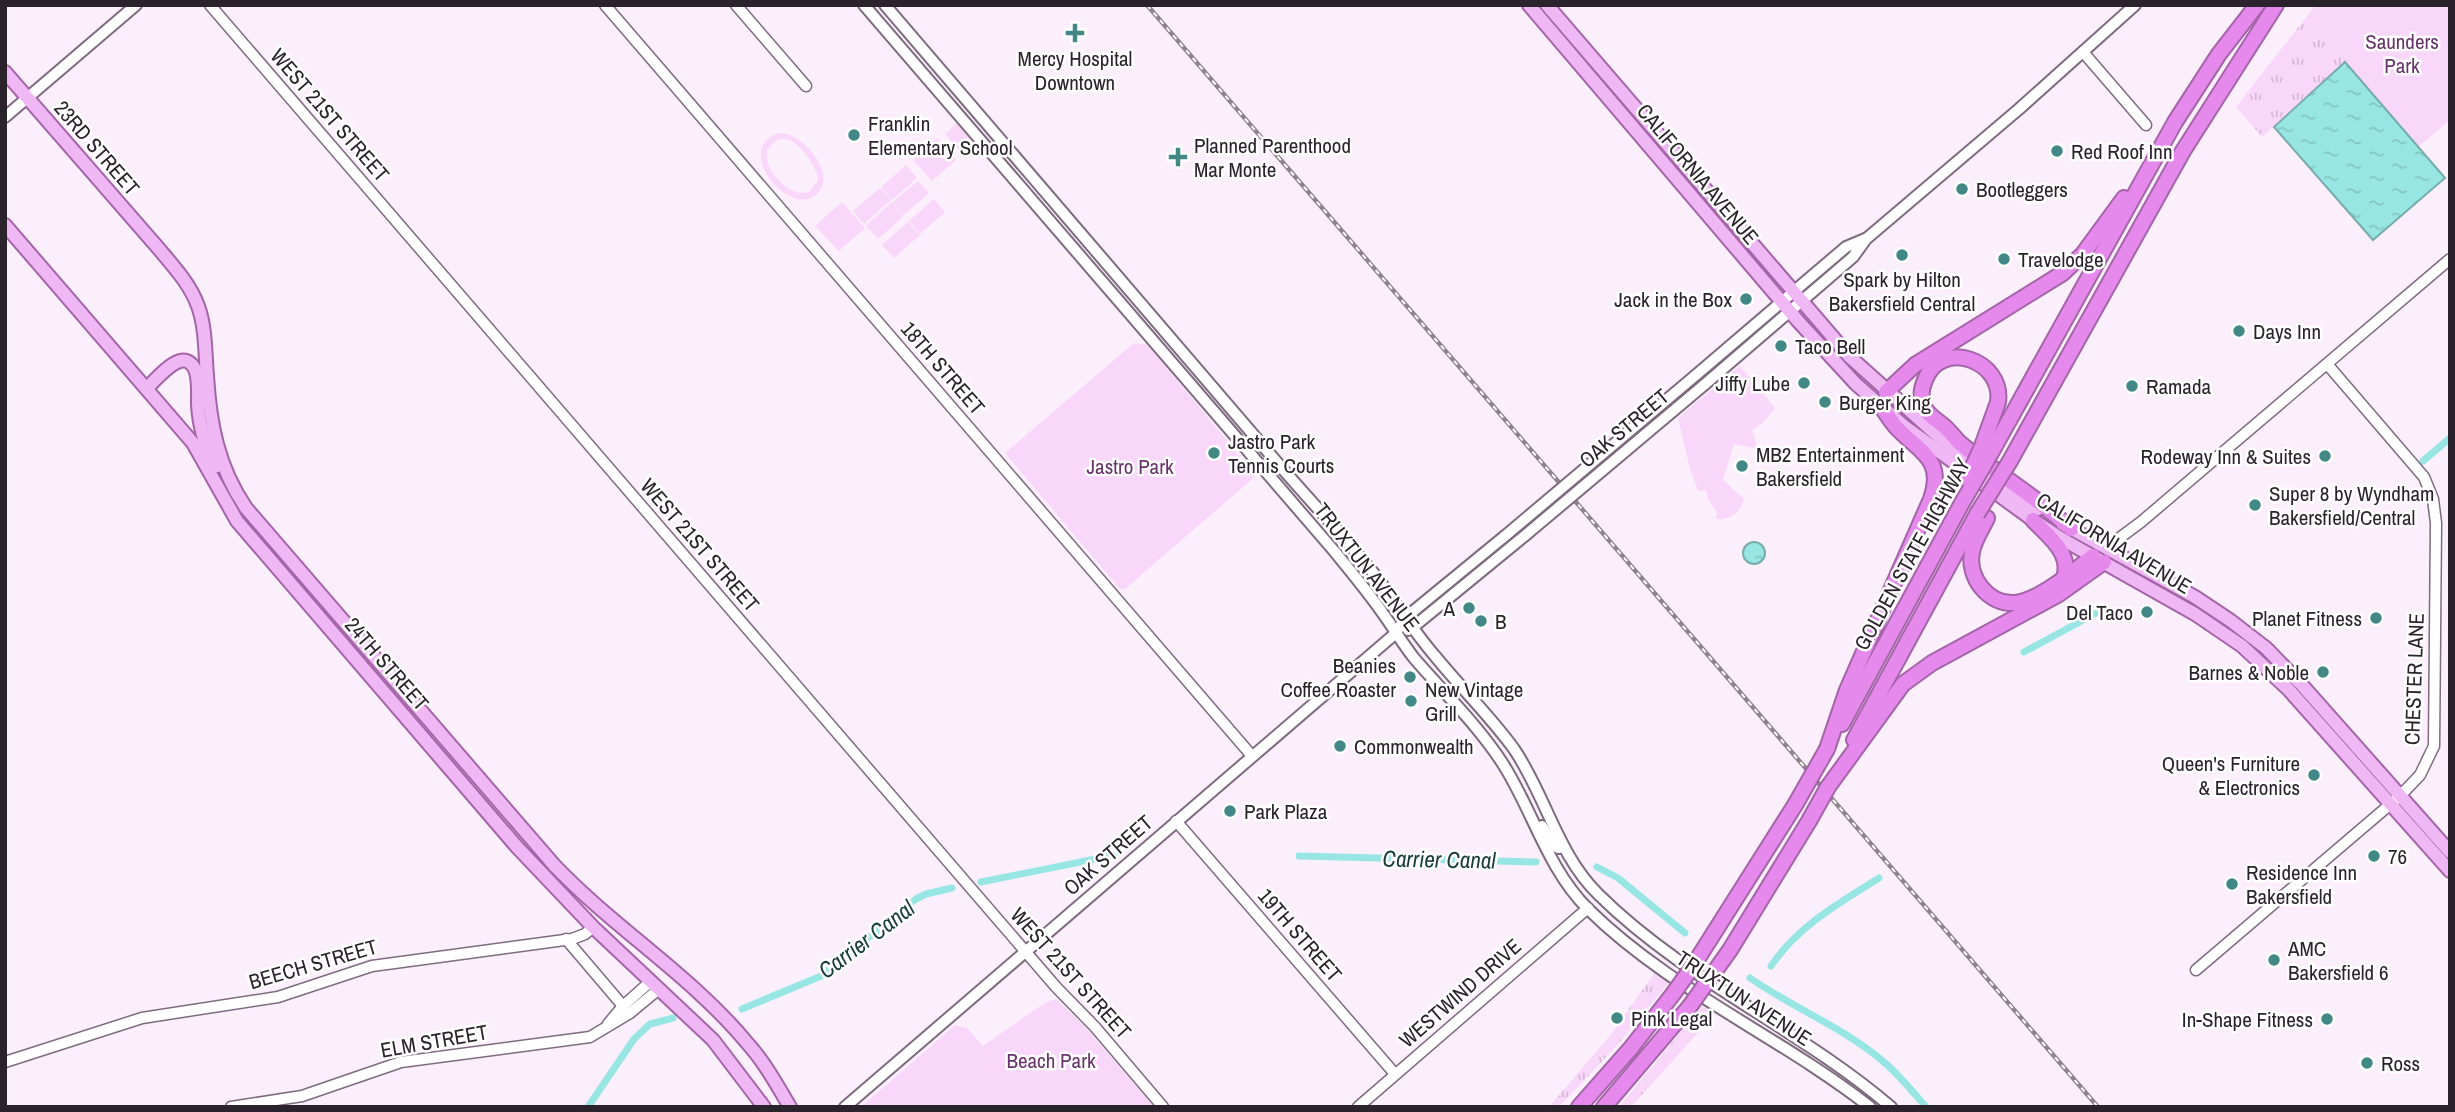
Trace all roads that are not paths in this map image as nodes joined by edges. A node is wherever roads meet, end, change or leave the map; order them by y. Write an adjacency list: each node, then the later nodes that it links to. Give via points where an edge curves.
1 (135, 5): 15 (main road)
2 (210, 5): 62 (street, WEST 21ST STREET)
3 (605, 5): 52 (street, 18TH STREET)
4 (736, 5): 14 (street)
5 (864, 5): 44 (main road, TRUXTUN AVENUE, via 1335,552)
6 (885, 5): 41 (main road, TRUXTUN AVENUE, via 1348,541)
7 (1529, 5): 24 (main road, CALIFORNIA AVENUE)
8 (1548, 5): 23 (main road, CALIFORNIA AVENUE)
9 (2135, 5): 12 (main road, OAK STREET)
10 (2257, 5): 18 (highway, GOLDEN STATE HIGHWAY, via 2211,65)
11 (2276, 5): 35 (highway, bridge, via 2183,151)
12 (2083, 52): 17 (street); 20 (main road, OAK STREET)
13 (5, 72): 15 (main road, 23RD STREET)
14 (806, 86)
15 (28, 98): 16 (main road); 21 (main road, 23RD STREET)
16 (5, 117)
17 (2146, 125)
18 (2161, 146): 29 (highway, via 2073,264 1915,365); 33 (highway, GOLDEN STATE HIGHWAY)
19 (5, 225): 28 (main road, 24TH STREET)
20 (1866, 239): 23 (main road, OAK STREET, via 1846,247); 25 (main road, OAK STREET, via 1853,257)
21 (159, 249): 34 (main road, 24TH STREET, via 185,282 201,316 211,423)
22 (2450, 259): 27 (street)
23 (1793, 291): 24 (main road, OAK STREET); 25 (main road, CALIFORNIA AVENUE)
24 (1781, 301): 26 (main road, CALIFORNIA AVENUE); 41 (main road, OAK STREET, bridge)
25 (1802, 302): 26 (main road, OAK STREET); 29 (main road, CALIFORNIA AVENUE)
26 (1790, 312): 31 (main road, CALIFORNIA AVENUE); 42 (main road, OAK STREET, bridge)
27 (2327, 364): 38 (street); 53 (street, CHESTER LANE, via 2418,470 2436,513 2435,735 2426,766)
28 (147, 388): 34 (main road, via 177,362 194,367 207,449); 59 (main road, 24TH STREET, via 193,443 237,521 517,847)
29 (1886, 392): 30 (main road, CALIFORNIA AVENUE)
30 (1904, 408): 32 (main road); 37 (main road, CALIFORNIA AVENUE, via 1998,482)
31 (1883, 409): 36 (main road, CALIFORNIA AVENUE); 48 (highway, via 1927,456 1936,482)
32 (1959, 443): 33 (highway, via 1927,412 1921,396 1931,371 1942,361 1958,357 1985,367 1997,387); 37 (highway)
33 (1986, 451): 48 (highway, GOLDEN STATE HIGHWAY, bridge)
34 (230, 482): 61 (main road, 24TH STREET, via 252,516 554,865)
35 (1982, 516): 39 (highway, via 1971,561 1975,579 1985,592 2016,603); 50 (highway, GOLDEN STATE HIGHWAY)
36 (2033, 520): 38 (main road, CALIFORNIA AVENUE); 39 (highway, via 2064,555)
37 (2071, 529): 38 (main road, CALIFORNIA AVENUE)
38 (2101, 555): 39 (highway); 40 (main road, CALIFORNIA AVENUE); 43 (main road, CALIFORNIA AVENUE, via 2195,597); 50 (highway, via 2059,594 1915,675)
39 (2064, 578)
40 (2185, 607): 43 (main road, via 2194,606); 45 (main road, CALIFORNIA AVENUE)
41 (1405, 618): 42 (main road, TRUXTUN AVENUE); 44 (main road, OAK STREET)
42 (1412, 628): 44 (main road, OAK STREET); 55 (main road, TRUXTUN AVENUE, via 1516,754)
43 (2244, 631): 46 (main road, CALIFORNIA AVENUE)
44 (1396, 633): 51 (main road, TRUXTUN AVENUE); 52 (main road, OAK STREET)
45 (2232, 638): 46 (main road, via 2241,639 2267,658); 47 (main road, CALIFORNIA AVENUE)
46 (2276, 657): 49 (main road, CALIFORNIA AVENUE)
47 (2272, 673): 49 (main road, via 2283,676 2311,704); 53 (main road, CALIFORNIA AVENUE)
48 (1852, 696): 77 (highway, bridge, via 1795,805 1693,966)
49 (2318, 702): 53 (main road, CALIFORNIA AVENUE)
50 (1872, 720): 78 (highway, bridge, via 1737,940 1690,1006)
51 (1492, 748): 55 (main road, via 1510,764 1553,845); 58 (main road, TRUXTUN AVENUE, via 1555,865)
52 (1252, 756): 54 (main road, OAK STREET)
53 (2395, 800): 56 (main road, CALIFORNIA AVENUE); 57 (main road, CALIFORNIA AVENUE); 63 (street, CHESTER LANE)
54 (1177, 821): 62 (main road, OAK STREET); 69 (street, 19TH STREET)
55 (1563, 847): 70 (main road, TRUXTUN AVENUE, via 1584,879 1645,935)
56 (2450, 852)
57 (2450, 871)
58 (1588, 908): 67 (main road, TRUXTUN AVENUE, via 1634,947); 69 (street, WESTWIND DRIVE)
59 (593, 927): 60 (street, BEECH STREET); 61 (main road, via 607,926 629,942); 64 (main road, 24TH STREET)
60 (566, 939): 65 (street); 68 (street, BEECH STREET, via 372,966 278,997 142,1018)
61 (643, 945): 73 (main road, 24TH STREET, via 744,1038)
62 (1025, 952): 74 (main road, OAK STREET); 75 (street, WEST 21ST STREET)
63 (2196, 970)
64 (655, 985): 65 (street); 66 (street, ELM STREET, via 630,1013); 72 (main road, 24TH STREET, via 713,1040)
65 (623, 1006): 66 (street)
66 (604, 1030): 71 (street, ELM STREET, via 578,1040 401,1062 302,1096)
67 (1779, 1046): 70 (main road, via 1790,1045 1836,1073); 79 (main road, TRUXTUN AVENUE)
68 (5, 1062)
69 (1395, 1074): 76 (street, WESTWIND DRIVE)
70 (1857, 1079): 80 (main road, TRUXTUN AVENUE)
71 (231, 1107)
72 (764, 1107)
73 (790, 1107)
74 (845, 1107)
75 (1163, 1107)
76 (1358, 1107)
77 (1579, 1107)
78 (1604, 1107)
79 (1870, 1107)
80 (1891, 1107)

